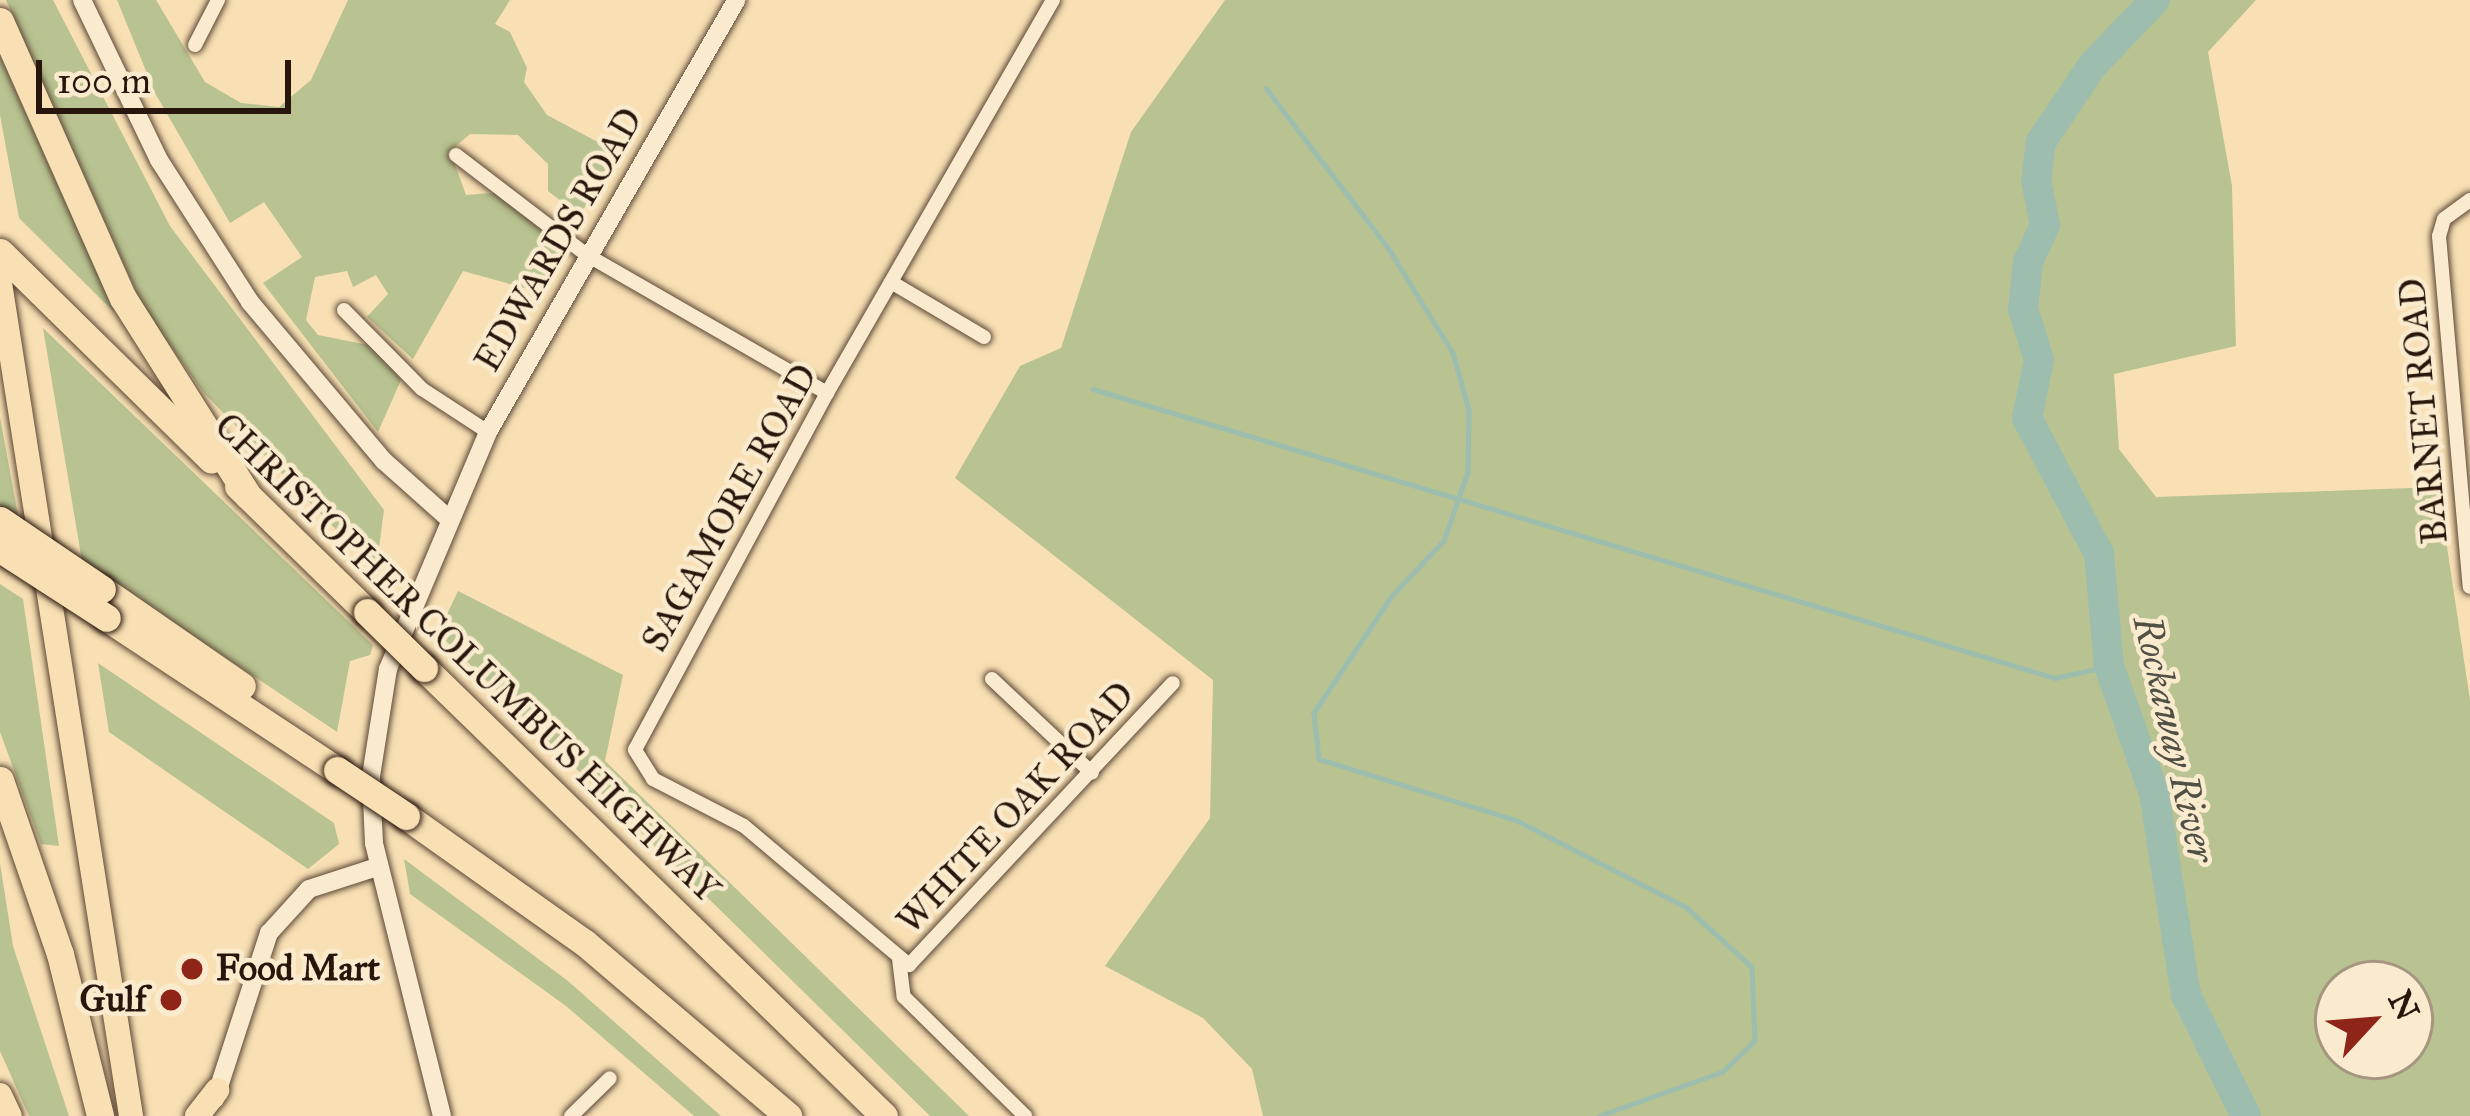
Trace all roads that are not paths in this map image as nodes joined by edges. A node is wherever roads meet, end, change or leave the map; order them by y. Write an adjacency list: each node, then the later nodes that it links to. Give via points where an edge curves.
1 (82, 0): 18 (street, via 159,160 250,302 383,461)
2 (736, 0): 10 (street, EDWARDS ROAD)
3 (1053, 0): 11 (street, SAGAMORE ROAD)
4 (210, 3): 6 (street)
5 (0, 21): 17 (highway, via 123,298)
6 (195, 45)
7 (456, 155): 10 (street)
8 (2470, 200): 21 (street, BARNET ROAD, via 2441,229)
9 (0, 252): 17 (highway, CHRISTOPHER COLUMBUS HIGHWAY)
10 (587, 255): 15 (street); 16 (street, EDWARDS ROAD)
11 (891, 282): 14 (street); 15 (street, SAGAMORE ROAD)
12 (0, 283): 32 (highway)
13 (344, 310): 16 (street, via 422,389)
14 (983, 338)
15 (827, 393): 28 (street, SAGAMORE ROAD, via 635,750 653,779 744,826)
16 (488, 432): 18 (street, EDWARDS ROAD)
17 (248, 496): 40 (highway, CHRISTOPHER COLUMBUS HIGHWAY, bridge)
18 (448, 518): 27 (street, EDWARDS ROAD, via 414,595 376,724)
19 (0, 520): 24 (highway, bridge, via 242,686)
20 (0, 549): 24 (highway, bridge)
21 (2470, 587)
22 (992, 679): 25 (street)
23 (1173, 683): 25 (street, WHITE OAK ROAD)
24 (263, 721): 39 (highway, bridge, via 633,981)
25 (1092, 773): 28 (street, WHITE OAK ROAD, via 933,944 909,965)
26 (0, 780): 34 (highway, via 60,954)
27 (377, 867): 30 (street, via 309,889 269,933); 37 (street, EDWARDS ROAD)
28 (899, 958): 41 (street, via 904,997)
29 (610, 1078): 38 (street)
30 (217, 1090): 35 (highway); 36 (street)
31 (0, 1095): 33 (highway)
32 (135, 1113)
33 (10, 1116)
34 (100, 1116)
35 (197, 1116)
36 (212, 1116)
37 (442, 1116)
38 (571, 1116)
39 (788, 1116)
40 (884, 1116)
41 (1025, 1116)

